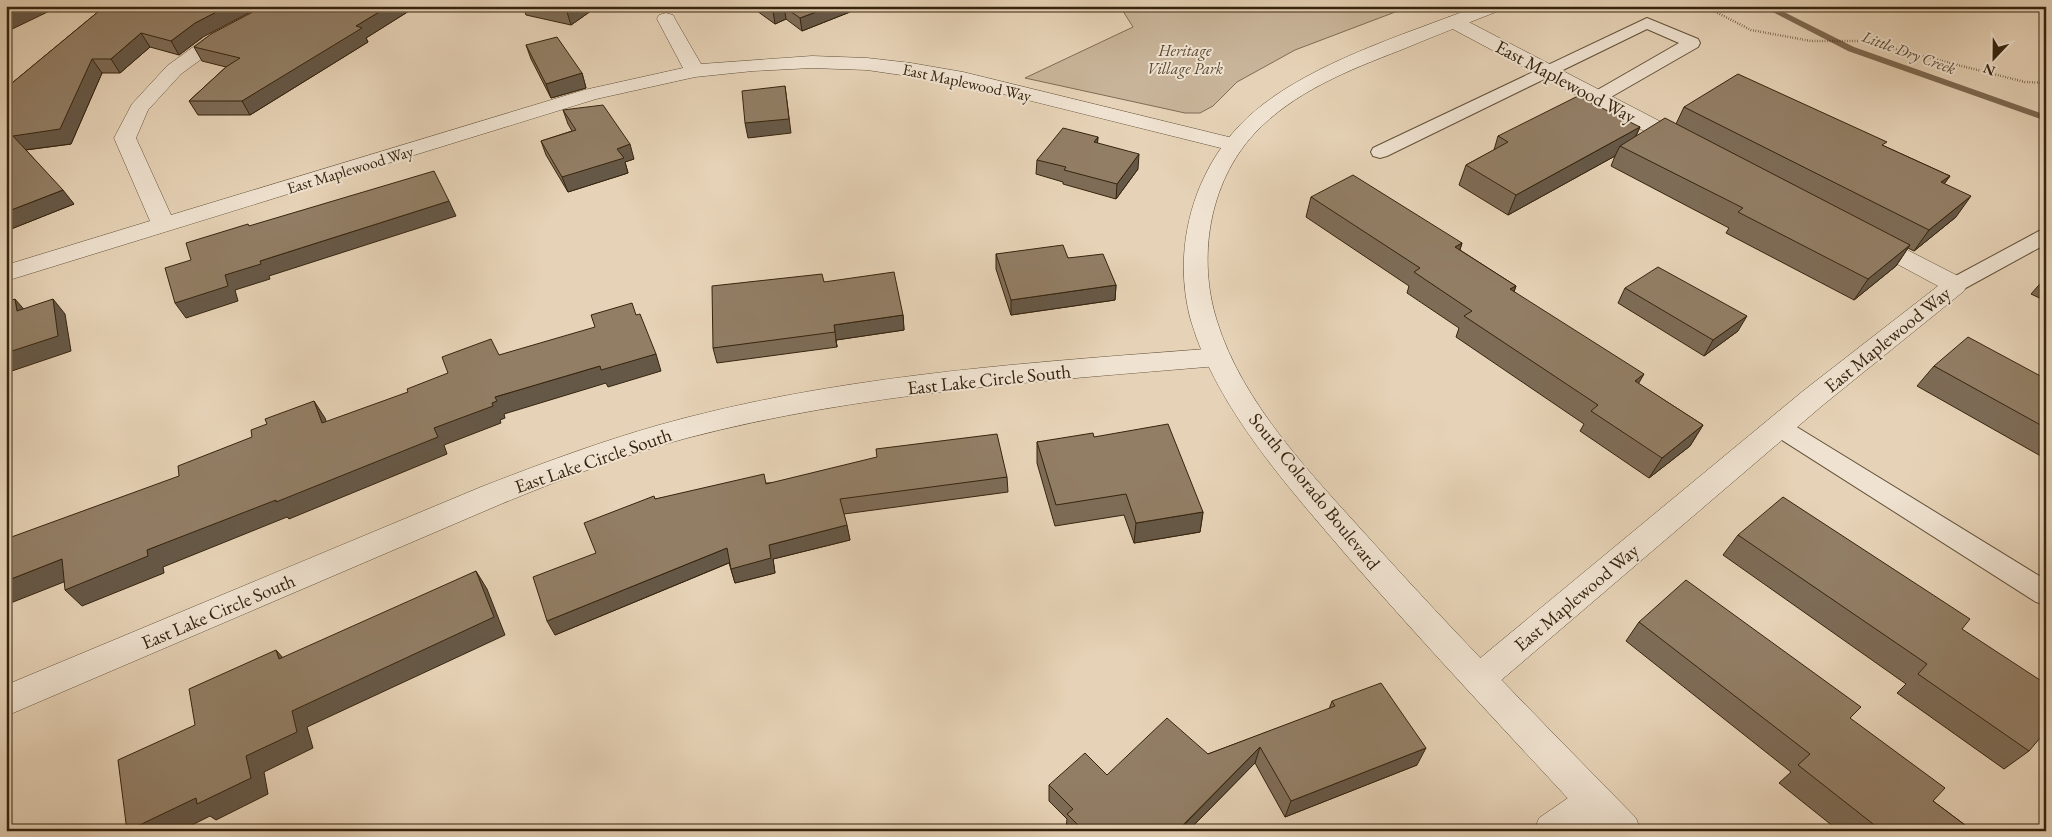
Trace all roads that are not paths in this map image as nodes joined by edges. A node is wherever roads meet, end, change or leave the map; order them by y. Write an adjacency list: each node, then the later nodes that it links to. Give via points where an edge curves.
1 (280, 6): 11 (street, via 211,43 174,70 138,108 126,138)
2 (1494, 6): 4 (street, South Colorado Boulevard)
3 (666, 19): 5 (street)
4 (1454, 22): 6 (street, East Maplewood Way); 8 (street, South Colorado Boulevard, via 1316,78 1264,113)
5 (695, 71): 8 (street, East Maplewood Way, via 812,62 911,69 963,78); 11 (street, East Maplewood Way, via 591,94)
6 (1548, 71): 7 (street, East Maplewood Way); 7 (lane, via 1647,23 1692,43); 9 (lane)
7 (1598, 97): 10 (street, East Maplewood Way)
8 (1234, 145): 16 (street, South Colorado Boulevard, via 1208,193 1200,221 1196,255 1197,288 1203,319)
9 (1380, 152)
10 (1711, 157)
11 (164, 226): 14 (street, East Maplewood Way)
12 (1850, 230): 15 (street, East Maplewood Way)
13 (2046, 235): 15 (lane)
14 (6, 273)
15 (1955, 285): 17 (street, East Maplewood Way)
16 (1218, 357): 19 (street, South Colorado Boulevard, via 1272,444 1366,557); 20 (street, East Lake Circle South, via 917,385 835,397 685,428 496,493)
17 (1779, 427): 18 (lane); 19 (street, East Maplewood Way)
18 (2046, 594)
19 (1479, 679): 21 (street, South Colorado Boulevard)
20 (6, 701)
21 (1594, 801): 22 (street); 23 (street, South Colorado Boulevard)
22 (1552, 831)
23 (1623, 831)

